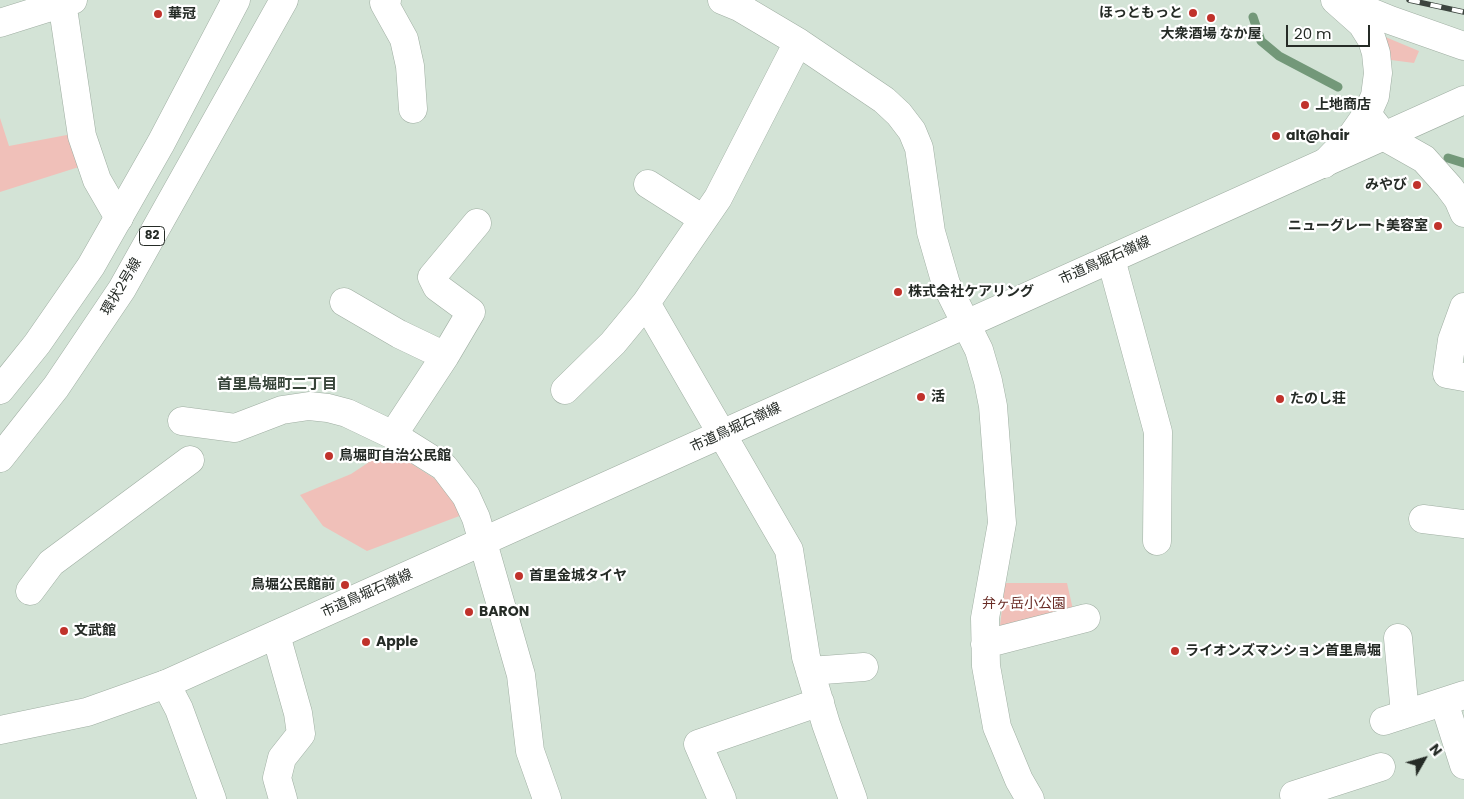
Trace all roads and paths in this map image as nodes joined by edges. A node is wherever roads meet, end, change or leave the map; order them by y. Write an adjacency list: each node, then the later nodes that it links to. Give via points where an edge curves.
1 (236, 0): 18 (street)
2 (284, 0): 33 (street, 環状2号線 / 82, via 122,289 56,387)
3 (387, 0): 12 (street, via 384,3 404,39 410,66)
4 (722, 0): 9 (street)
5 (1335, 0): 13 (street, via 1362,24 1376,53 1375,96)
6 (1342, 0): 10 (street)
7 (66, 3): 8 (street); 18 (street, via 64,15 82,136 97,180)
8 (0, 23)
9 (798, 42): 19 (street, via 718,198); 25 (street, via 884,100 912,131 919,148 925,200 936,250 946,284)
10 (1464, 46)
11 (1464, 100): 14 (street, 市道鳥堀石嶺線)
12 (413, 109)
13 (1367, 114): 14 (street); 15 (street)
14 (1386, 137): 15 (street, 市道鳥堀石嶺線); 17 (street, via 1424,159 1450,187)
15 (1324, 164): 21 (street, 市道鳥堀石嶺線)
16 (648, 184): 19 (street)
17 (1464, 212)
18 (119, 218): 28 (street, via 64,305)
19 (703, 219): 23 (street)
20 (477, 223): 26 (street, via 432,277 437,287 471,312)
21 (1111, 258): 25 (street, 市道鳥堀石嶺線); 38 (street, via 1158,432)
22 (344, 302): 26 (street)
23 (646, 304): 29 (street, via 613,343); 31 (street)
24 (1464, 308): 27 (street, via 1452,340 1447,374)
25 (967, 324): 31 (street, 市道鳥堀石嶺線); 43 (street, via 979,350 993,406 1002,523 988,589)
26 (445, 356): 32 (street)
27 (1464, 377)
28 (0, 390)
29 (565, 390)
30 (182, 421): 32 (street, via 235,428 282,410 319,406 347,413)
31 (722, 434): 37 (street, 市道鳥堀石嶺線); 45 (street, via 789,550 802,640)
32 (393, 435): 37 (street, via 420,450 449,473 472,506)
33 (0, 458)
34 (190, 460): 39 (street, via 51,563)
35 (1422, 519): 36 (street)
36 (1464, 524)
37 (482, 541): 41 (street, 市道鳥堀石嶺線); 55 (street, via 521,674 530,752)
38 (1157, 541)
39 (30, 591)
40 (1086, 618): 43 (street)
41 (276, 635): 46 (street, 市道鳥堀石嶺線); 54 (street, via 301,734 282,758 277,778)
42 (1398, 638): 47 (street, via 1394,717)
43 (986, 644): 58 (street, via 986,666 997,727)
44 (864, 667): 45 (street)
45 (810, 671): 48 (street)
46 (166, 684): 49 (street, 市道鳥堀石嶺線, via 87,712); 53 (street, via 179,709)
47 (1454, 699): 50 (street)
48 (820, 702): 56 (street, via 690,747); 57 (street)
49 (0, 730)
50 (1464, 765)
51 (1381, 767): 52 (street)
52 (1290, 798)
53 (212, 799)
54 (283, 799)
55 (547, 799)
56 (722, 799)
57 (852, 799)
58 (1030, 799)

